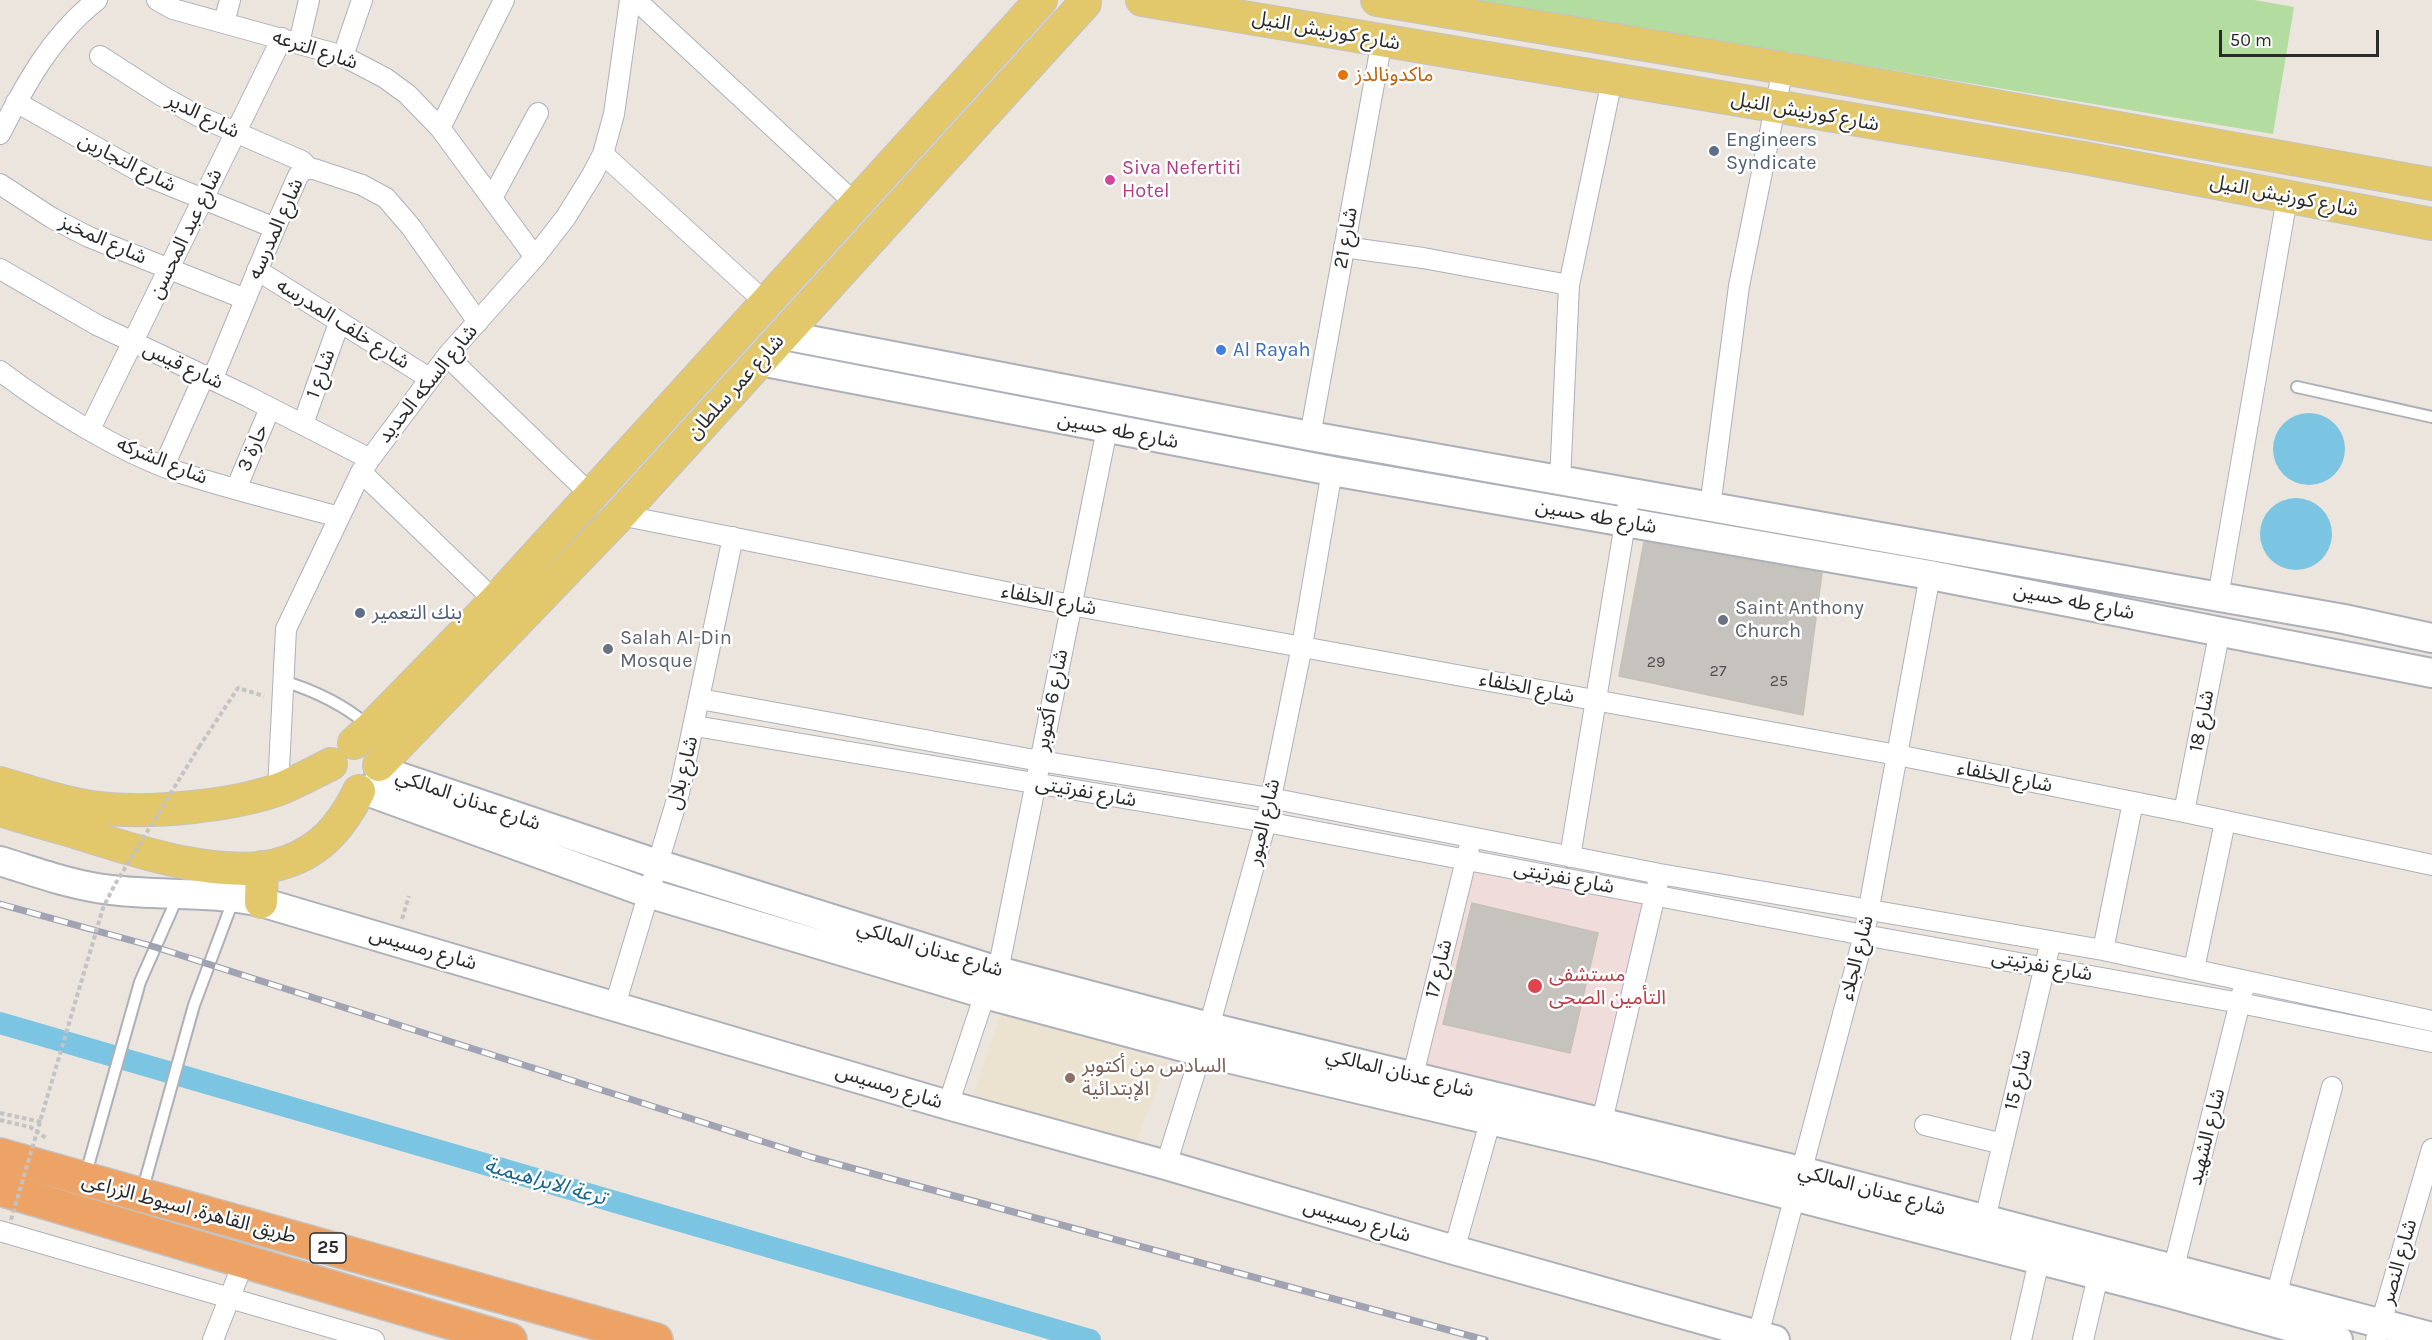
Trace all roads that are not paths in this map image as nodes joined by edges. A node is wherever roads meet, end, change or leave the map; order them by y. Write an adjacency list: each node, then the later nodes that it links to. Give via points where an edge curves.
1 (98, 0): 20 (street, via 65,29 30,75)
2 (157, 0): 13 (street, شارع الترعه, via 173,9)
3 (230, 0): 13 (street)
4 (309, 0): 15 (street, شارع عبد المحسن)
5 (362, 0): 17 (street)
6 (504, 0): 23 (street)
7 (630, 0): 26 (street, شارع السكه الحديد, via 614,114)
8 (636, 0): 33 (street)
9 (1041, 0): 33 (main road, شارع عمر سلطان)
10 (1142, 0): 14 (main road, شارع كورنيش النيل)
11 (1377, 0): 18 (main road, شارع كورنيش النيل)
12 (1088, 1): 46 (main road, شارع عمر سلطان)
13 (224, 22): 15 (street, شارع الترعه)
14 (1382, 40): 19 (main road, شارع كورنيش النيل); 36 (street, شارع 21)
15 (290, 41): 17 (street, شارع الترعه); 24 (street, شارع عبد المحسن)
16 (100, 56): 24 (street, شارع الدير, via 180,107)
17 (343, 56): 23 (street, شارع الترعه, via 400,89)
18 (1783, 68): 21 (street); 29 (main road, شارع كورنيش النيل)
19 (1612, 80): 21 (main road, شارع كورنيش النيل); 41 (street)
20 (16, 102): 25 (street); 32 (street, شارع النجارين, via 149,177)
21 (1776, 106): 31 (main road, شارع كورنيش النيل, via 2084,158); 69 (street, via 1739,286)
22 (538, 113): 30 (street)
23 (440, 128): 30 (street, شارع الترعه)
24 (236, 132): 27 (street, شارع الدير, via 302,161); 32 (street, شارع عبد المحسن)
25 (0, 134)
26 (603, 154): 37 (street, شارع السكه الحديد, via 566,217); 43 (street)
27 (309, 168): 35 (street, شارع المدرسه, via 298,176); 44 (street, شارع المدرسه, via 362,185 386,198)
28 (0, 184): 38 (street, شارع المخبز, via 89,237)
29 (2432, 184)
30 (492, 198): 37 (street, شارع الترعه)
31 (2287, 198): 34 (main road, شارع كورنيش النيل); 75 (street)
32 (203, 200): 35 (street, شارع النجارين); 38 (street, شارع عبد المحسن)
33 (857, 205): 43 (main road, شارع عمر سلطان)
34 (2432, 224)
35 (275, 228): 40 (street, شارع المدرسه)
36 (1344, 247): 41 (street); 61 (street, شارع 21)
37 (535, 257): 44 (street, شارع السكه الحديد)
38 (169, 268): 42 (street, شارع المخبز); 48 (street, شارع عبد المحسن)
39 (0, 269): 48 (street, شارع قيس)
40 (257, 270): 42 (street, شارع المدرسه); 45 (street, شارع خلف المدرسه)
41 (1569, 285): 65 (street)
42 (245, 299): 53 (street, شارع المدرسه)
43 (766, 303): 68 (main road, شارع عمر سلطان)
44 (477, 322): 49 (street, شارع السكه الحديد)
45 (339, 323): 54 (street, شارع خلف المدرسه); 58 (street, شارع 1)
46 (783, 335): 47 (main road, شارع طه حسين); 50 (main road, شارع عمر سلطان)
47 (814, 341): 51 (main road, via 803,353); 61 (main road, شارع طه حسين)
48 (132, 342): 53 (street, شارع قيس); 59 (street, شارع عبد المحسن)
49 (447, 356): 54 (street, شارع السكه الحديد); 68 (street)
50 (760, 361): 51 (main road, شارع طه حسين); 70 (main road, شارع عمر سلطان)
51 (810, 370): 60 (main road, شارع طه حسين)
52 (0, 371): 59 (street, شارع الشركه)
53 (208, 378): 56 (street, شارع قيس); 63 (street, شارع المدرسه)
54 (429, 378): 62 (street, شارع السكه الحديد)
55 (2297, 387): 57 (lane)
56 (270, 408): 58 (street, شارع قيس); 66 (street, حارة 3)
57 (2432, 417)
58 (303, 424): 62 (street, شارع قيس)
59 (90, 429): 63 (street, شارع الشركه)
60 (1107, 429): 64 (main road, شارع طه حسين); 77 (street, شارع 6 أكتوبر)
61 (1310, 436): 65 (main road, شارع طه حسين)
62 (365, 465): 71 (street, شارع السكه الحديد); 76 (street, شارع قيس)
63 (164, 466): 66 (street, شارع الشركه)
64 (1332, 471): 72 (main road, شارع طه حسين); 80 (street, شارع العبور)
65 (1560, 481): 67 (main road, شارع طه حسين)
66 (236, 489): 71 (street, شارع الشركه)
67 (1630, 493): 69 (main road, شارع طه حسين); 72 (street)
68 (590, 494): 76 (main road, شارع عمر سلطان)
69 (1710, 507): 75 (main road, شارع طه حسين)
70 (620, 515): 73 (street, شارع الخلفاء); 90 (main road, شارع عمر سلطان)
71 (339, 517): 82 (street, شارع السكه الحديد, via 286,629)
72 (1626, 522): 74 (main road, شارع طه حسين); 84 (street)
73 (733, 537): 77 (street, شارع الخلفاء); 83 (street, شارع بلال)
74 (1930, 574): 78 (main road, شارع طه حسين); 87 (street, شارع الجلاء)
75 (2218, 597): 79 (main road, شارع طه حسين)
76 (495, 601): 86 (main road, شارع عمر سلطان)
77 (1071, 605): 80 (street, شارع الخلفاء); 88 (street, شارع 6 أكتوبر)
78 (2220, 630): 81 (main road, شارع طه حسين); 97 (street, شارع 18)
79 (2432, 638)
80 (1302, 646): 84 (street, شارع الخلفاء); 94 (street, شارع العبور)
81 (2432, 673)
82 (283, 681): 86 (lane, via 331,699 352,712); 93 (street, شارع السكه الحديد)
83 (700, 699): 85 (street, شارع بلال); 88 (street, شارع نفرتيتى)
84 (1596, 701): 87 (street, شارع الخلفاء); 101 (street)
85 (695, 726): 92 (street, شارع نفرتيتى); 104 (street, شارع بلال)
86 (363, 736): 89 (main road, شارع عمر سلطان, via 339,749); 90 (main road, via 363,744 377,756)
87 (1897, 755): 95 (street, شارع الخلفاء); 112 (street, شارع الجلاء)
88 (1040, 761): 92 (street, شارع 6 أكتوبر); 94 (street, شارع نفرتيتى)
89 (331, 764): 90 (main road, via 335,781 350,791); 93 (main road, شارع عمر سلطان)
90 (371, 779): 104 (main road, شارع عدنان المالكي); 106 (main road, شارع عمر سلطان, via 323,842 285,863); 108 (main road, شارع عدنان المالكي)
91 (0, 783): 93 (main road, شارع عمر سلطان, via 107,809 144,810 249,798)
92 (1035, 783): 98 (street, شارع نفرتيتى); 119 (street, شارع 6 أكتوبر)
93 (278, 789)
94 (1270, 798): 98 (street, شارع العبور); 100 (street, شارع نفرتيتى)
95 (2133, 802): 97 (street, شارع الخلفاء); 115 (street)
96 (0, 810): 106 (main road, شارع عمر سلطان, via 166,859 226,868)
97 (2184, 812): 99 (street, شارع الخلفاء)
98 (1266, 822): 102 (street, شارع نفرتيتى); 123 (street, شارع العبور)
99 (2225, 822): 105 (street, شارع الخلفاء); 117 (street)
100 (1472, 836): 101 (street, شارع نفرتيتى); 102 (street, شارع 17)
101 (1570, 857): 107 (street, شارع نفرتيتى)
102 (1466, 860): 110 (street, شارع نفرتيتى); 126 (street, شارع 17)
103 (0, 861): 109 (main road, شارع رمسيس, via 81,885)
104 (657, 864): 108 (street, شارع بلال); 119 (main road, شارع عدنان المالكي)
105 (2432, 866)
106 (262, 867): 111 (main road)
107 (1660, 874): 110 (street); 112 (street, شارع نفرتيتى)
108 (648, 893): 119 (main road, شارع عدنان المالكي); 121 (street, شارع بلال)
109 (178, 895): 111 (main road, شارع رمسيس); 137 (lane, via 140,982)
110 (1655, 896): 113 (street, شارع نفرتيتى); 130 (street)
111 (248, 899): 121 (main road, شارع رمسيس); 140 (lane, via 194,1005)
112 (1868, 911): 113 (street, شارع الجلاء); 114 (street, شارع نفرتيتى)
113 (1864, 935): 116 (street, شارع نفرتيتى); 138 (street, شارع الجلاء)
114 (2051, 941): 115 (street, شارع نفرتيتى); 116 (street, شارع 15)
115 (2103, 950): 117 (street, شارع نفرتيتى)
116 (2045, 966): 120 (street, شارع نفرتيتى); 132 (street, شارع 15)
117 (2194, 969): 118 (street, شارع نفرتيتى)
118 (2246, 980): 120 (street, شارع الشهيد); 122 (street, شارع نفرتيتى)
119 (992, 983): 123 (main road, شارع عدنان المالكي); 127 (street, شارع 6 أكتوبر)
120 (2240, 1002): 124 (street, شارع نفرتيتى); 147 (street, شارع الشهيد)
121 (615, 1005): 127 (main road, شارع رمسيس)
122 (2432, 1022)
123 (1206, 1040): 126 (main road, شارع عدنان المالكي); 136 (street, شارع العبور)
124 (2432, 1042)
125 (2332, 1087): 149 (street)
126 (1410, 1089): 128 (main road, شارع عدنان المالكي)
127 (948, 1105): 136 (main road, شارع رمسيس)
128 (1494, 1109): 130 (main road, شارع عدنان المالكي); 143 (street)
129 (1925, 1125): 132 (street)
130 (1599, 1134): 138 (main road, شارع عدنان المالكي)
131 (0, 1138): 135 (main road)
132 (2003, 1144): 141 (street, شارع 15)
133 (2432, 1149): 150 (street, شارع النصر)
134 (0, 1155): 135 (highway, طريق القاهرة, اسيوط الزراعى / 25)
135 (50, 1156): 137 (highway, طريق القاهرة, اسيوط الزراعى / 25)
136 (1166, 1165): 143 (main road, شارع رمسيس)
137 (84, 1180): 140 (highway, طريق القاهرة, اسيوط الزراعى / 25)
138 (1797, 1184): 141 (main road, شارع عدنان المالكي); 145 (main road, شارع عدنان المالكي); 152 (street, شارع الجلاء)
139 (0, 1189): 144 (highway, طريق القاهرة, اسيوط الزراعى / 25)
140 (141, 1195): 156 (highway, طريق القاهرة, اسيوط الزراعى / 25)
141 (1985, 1219): 147 (main road, شارع عدنان المالكي)
142 (6, 1226): 148 (street)
143 (1454, 1250): 152 (main road, شارع رمسيس)
144 (244, 1261): 148 (street); 155 (highway, طريق القاهرة, اسيوط الزراعى / 25)
145 (2039, 1261): 146 (main road, شارع عدنان المالكي); 157 (street)
146 (2098, 1276): 147 (main road, شارع عدنان المالكي); 158 (street)
147 (2171, 1281): 149 (main road, شارع عدنان المالكي)
148 (229, 1298): 153 (street); 154 (street)
149 (2276, 1320): 150 (main road, شارع عدنان المالكي); 159 (main road, شارع عدنان المالكي)
150 (2378, 1332): 151 (main road, شارع عدنان المالكي)
151 (2432, 1337)
152 (1766, 1338)
153 (213, 1340)
154 (374, 1340)
155 (510, 1340)
156 (656, 1340)
157 (2021, 1340)
158 (2083, 1340)
159 (2338, 1340)

